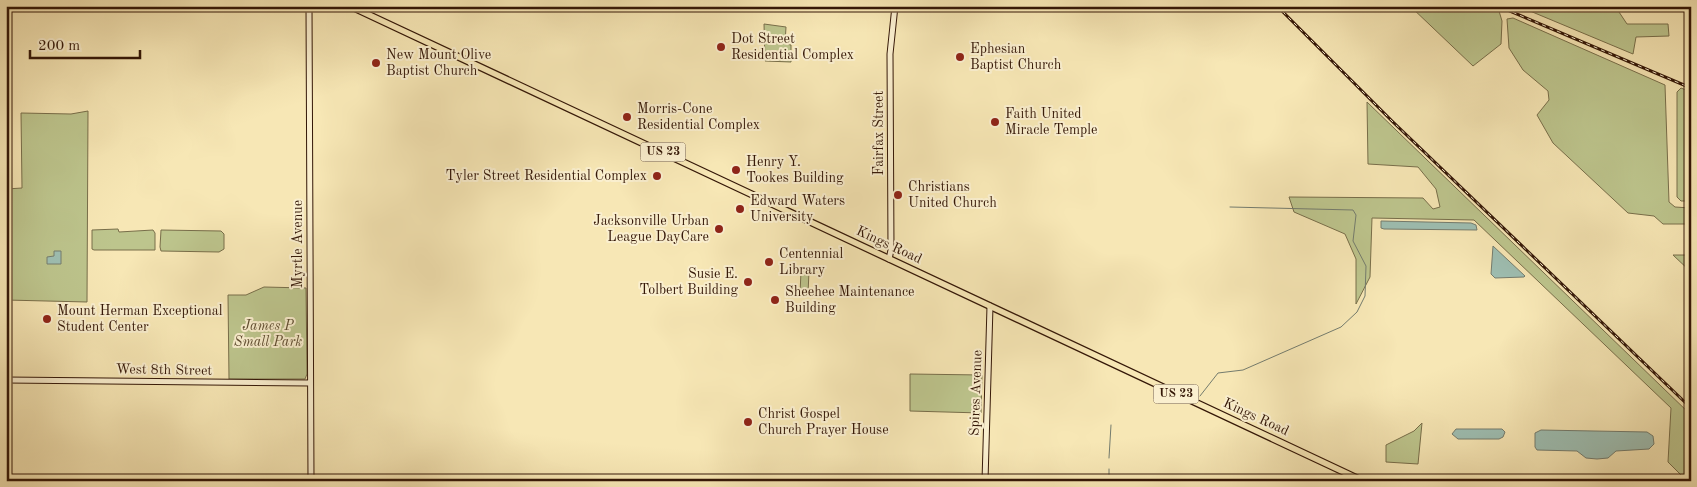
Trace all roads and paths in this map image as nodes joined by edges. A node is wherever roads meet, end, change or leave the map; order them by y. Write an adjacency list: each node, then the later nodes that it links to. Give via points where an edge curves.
1 (309, 6): 7 (main road, Myrtle Avenue)
2 (350, 6): 4 (main road, Kings Road / US 23)
3 (895, 6): 4 (main road, Fairfax Street, via 890,54 892,250)
4 (889, 259): 5 (main road, Kings Road / US 23)
5 (990, 306): 9 (main road, Spires Avenue); 10 (main road, Kings Road / US 23)
6 (6, 379): 7 (main road, West 8th Street)
7 (310, 383): 8 (main road, Myrtle Avenue)
8 (311, 481)
9 (985, 481)
10 (1363, 481)

